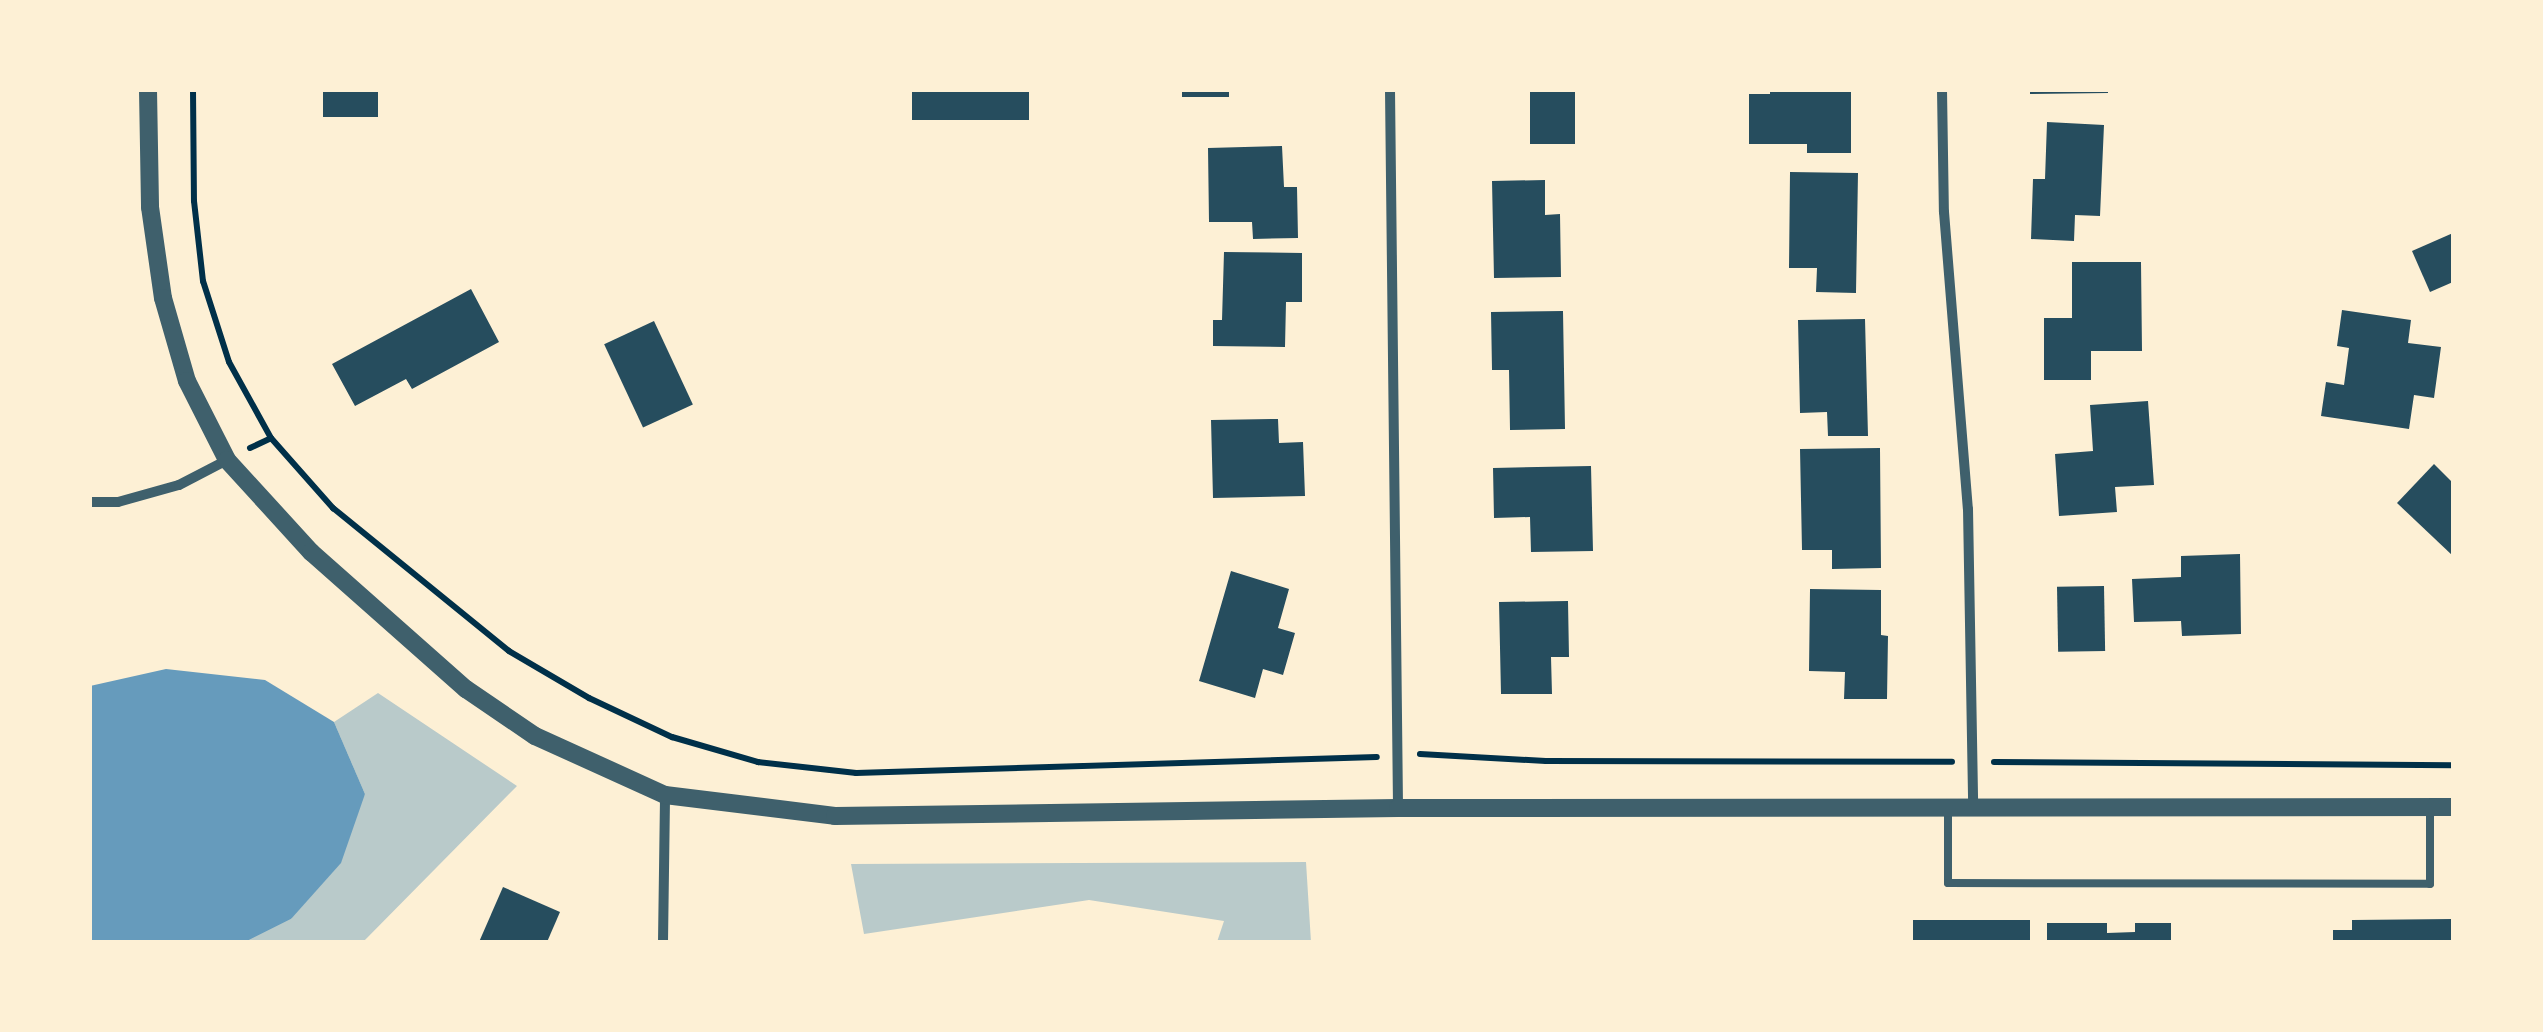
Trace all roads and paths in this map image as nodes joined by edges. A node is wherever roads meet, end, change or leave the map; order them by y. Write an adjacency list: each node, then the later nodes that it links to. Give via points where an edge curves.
1 (148, 90): 5 (street, via 150,207 163,298 187,382)
2 (193, 90): 7 (path, via 203,282 230,362 271,438 334,508 509,652 589,698 672,738 741,757 856,773)
3 (1390, 90): 7 (street)
4 (1942, 90): 8 (street, via 1944,212 1968,508)
5 (227, 460): 6 (street, via 179,484 118,502); 10 (street, via 310,552 466,689 535,736)
6 (90, 502)
7 (1398, 756): 8 (path); 13 (street)
8 (1973, 762): 9 (path); 15 (street)
9 (2453, 764)
10 (665, 795): 13 (street, via 836,816); 16 (street)
11 (2430, 806): 12 (street); 14 (lane, via 2430,884 1948,882); 15 (street)
12 (2453, 806)
13 (1398, 808): 14 (street)
14 (1948, 809): 15 (street)
15 (1973, 809)
16 (663, 942)

